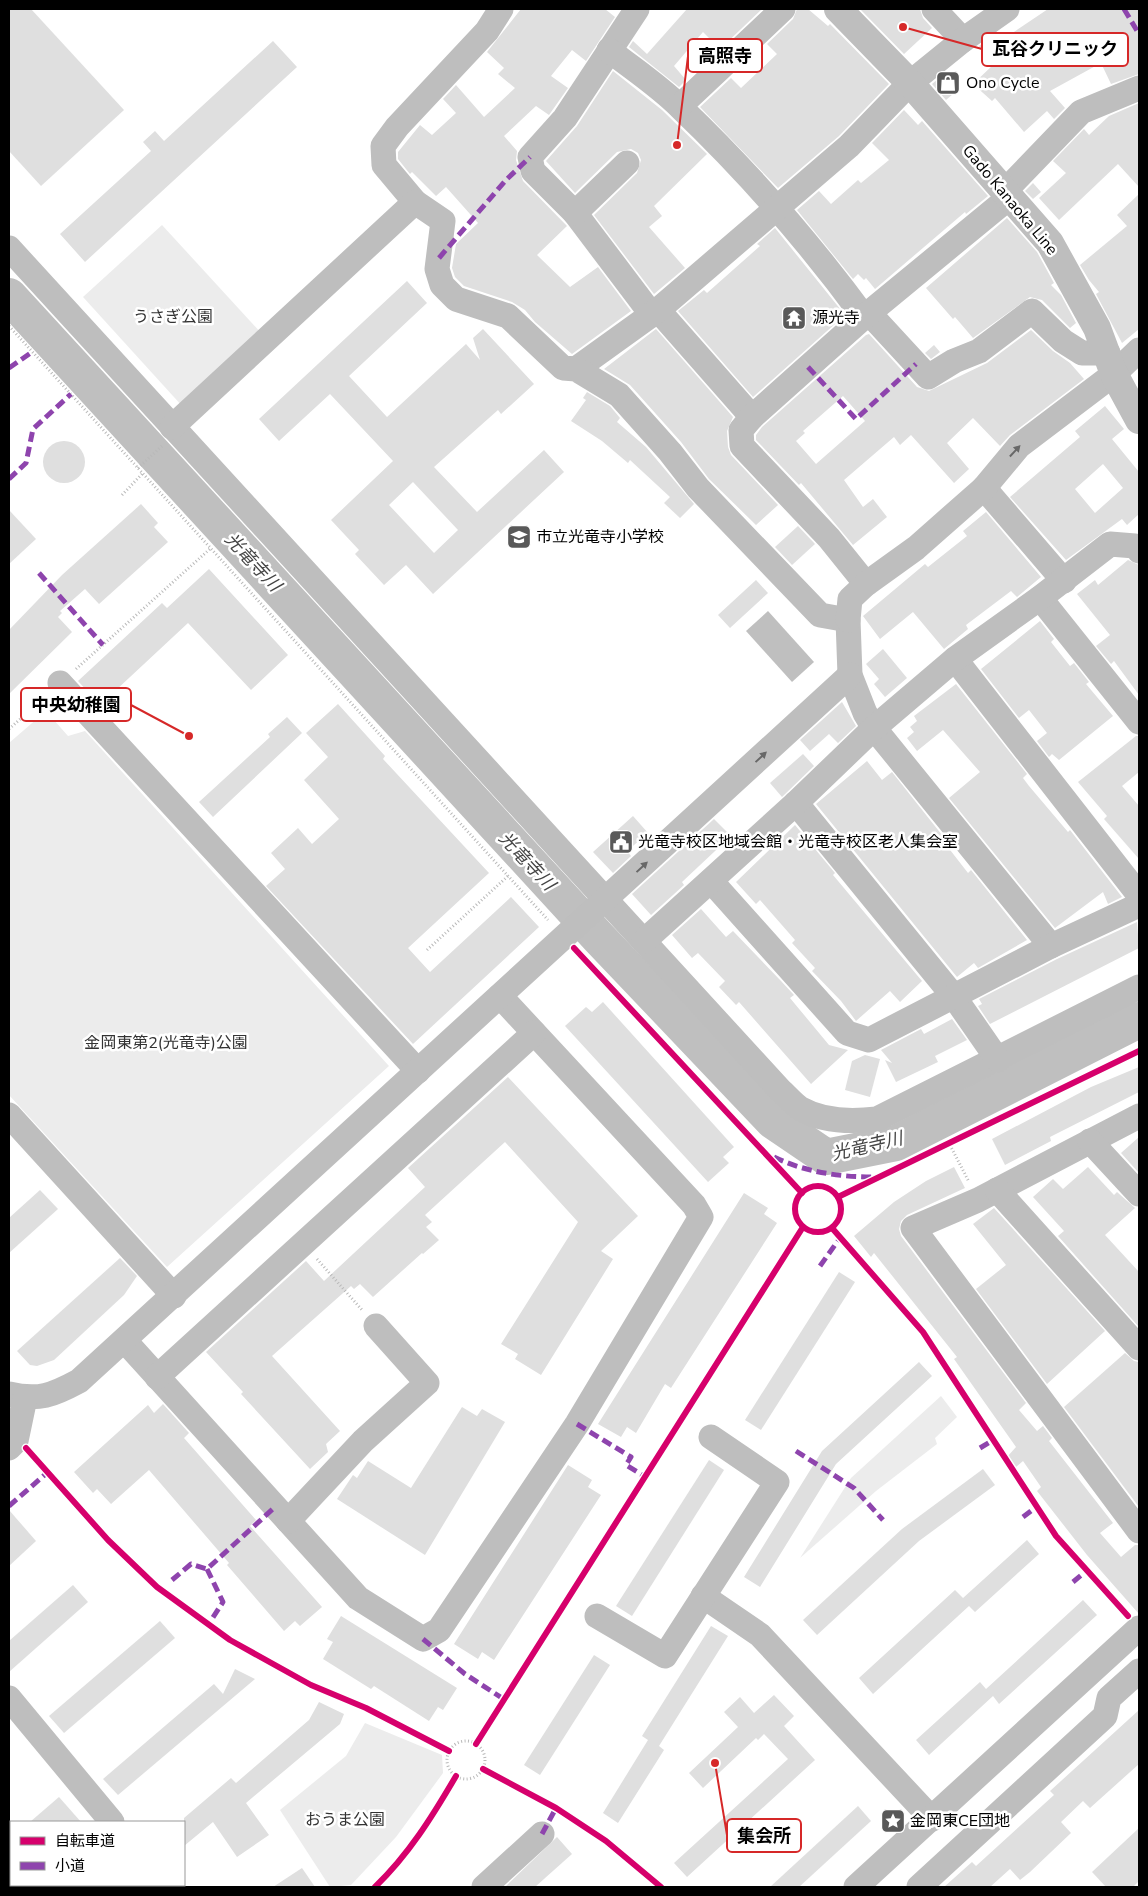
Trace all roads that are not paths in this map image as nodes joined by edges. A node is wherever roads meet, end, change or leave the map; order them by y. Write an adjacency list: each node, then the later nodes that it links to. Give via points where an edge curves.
1 (501, 9): 14 (street, via 487,31 383,146 384,165)
2 (637, 9): 8 (street)
3 (784, 9): 11 (street)
4 (838, 9): 9 (main road, Gado Kanaoka Line)
5 (934, 9): 7 (street)
6 (1007, 9): 7 (street)
7 (963, 40): 9 (street)
8 (609, 50): 11 (street); 16 (street, via 565,118 530,157 534,171)
9 (910, 83): 13 (main road, Gado Kanaoka Line); 15 (street, via 850,146)
10 (1139, 88): 13 (street, via 1081,112)
11 (680, 106): 15 (street)
12 (627, 162): 16 (street)
13 (1008, 193): 19 (street); 21 (main road, Gado Kanaoka Line, via 1050,243 1080,295)
14 (415, 202): 22 (street, via 443,221 438,269 442,285 456,299 508,316 563,368); 25 (street)
15 (778, 209): 18 (street); 19 (street)
16 (575, 213): 18 (street)
17 (9, 248): 25 (street)
18 (655, 312): 22 (street); 23 (street)
19 (866, 315): 21 (street, via 928,376 979,351 1032,311 1062,341); 23 (street)
20 (1139, 350): 21 (street)
21 (1111, 364): 24 (main road, Gado Kanaoka Line); 26 (street, one-way to 21, via 1019,446)
22 (576, 369): 31 (street, via 619,395 698,488 820,615)
23 (752, 417): 29 (street, via 741,430 742,446 830,538)
24 (1139, 420)
25 (169, 436): 41 (street)
26 (984, 488): 28 (street); 29 (street, via 916,548)
27 (1139, 551): 28 (street, via 1135,546 1110,544)
28 (1064, 580): 30 (street)
29 (866, 584): 31 (street, via 850,599)
30 (1040, 598): 32 (street); 35 (street)
31 (848, 620): 33 (street)
32 (955, 659): 36 (street); 39 (street)
33 (850, 675): 36 (street); 41 (street, one-way to 33)
34 (60, 683): 49 (street)
35 (1139, 722)
36 (874, 728): 37 (street); 43 (street)
37 (796, 803): 38 (street); 46 (street)
38 (712, 881): 42 (street); 46 (street, via 847,1033 870,1040)
39 (1139, 895)
40 (1139, 905): 43 (street)
41 (598, 907): 42 (street); 45 (street, via 573,940)
42 (644, 941): 48 (street, via 780,1090 801,1109 830,1119 854,1121 877,1118)
43 (1051, 946): 46 (street)
44 (1139, 987): 48 (street)
45 (500, 996): 47 (street); 49 (street)
46 (955, 998): 48 (street)
47 (534, 1033): 59 (street); 63 (street, via 694,1204 701,1217 577,1424 439,1630 423,1639 358,1598)
48 (998, 1060)
49 (418, 1071): 55 (street)
50 (1139, 1116): 52 (street)
51 (11, 1123): 55 (street)
52 (1090, 1141): 53 (street); 54 (street)
53 (1139, 1194)
54 (988, 1195): 58 (street); 64 (street, via 913,1228)
55 (174, 1296): 57 (street)
56 (376, 1326): 63 (street, via 427,1383 362,1441)
57 (125, 1341): 59 (street); 60 (street, via 79,1382 53,1395)
58 (1139, 1348)
59 (157, 1377): 63 (street)
60 (17, 1396): 62 (street, via 16,1441)
61 (711, 1437): 65 (street, via 777,1482)
62 (19, 1449)
63 (288, 1521)
64 (1138, 1528)
65 (703, 1596): 66 (street, via 664,1656); 70 (street, via 760,1635)
66 (598, 1616)
67 (1134, 1622): 70 (street)
68 (1139, 1671): 75 (street, via 1109,1698 1105,1716)
69 (9, 1698): 71 (street)
70 (932, 1819): 74 (street)
71 (111, 1821)
72 (542, 1834): 73 (street)
73 (484, 1887)
74 (856, 1887)
75 (919, 1887)

